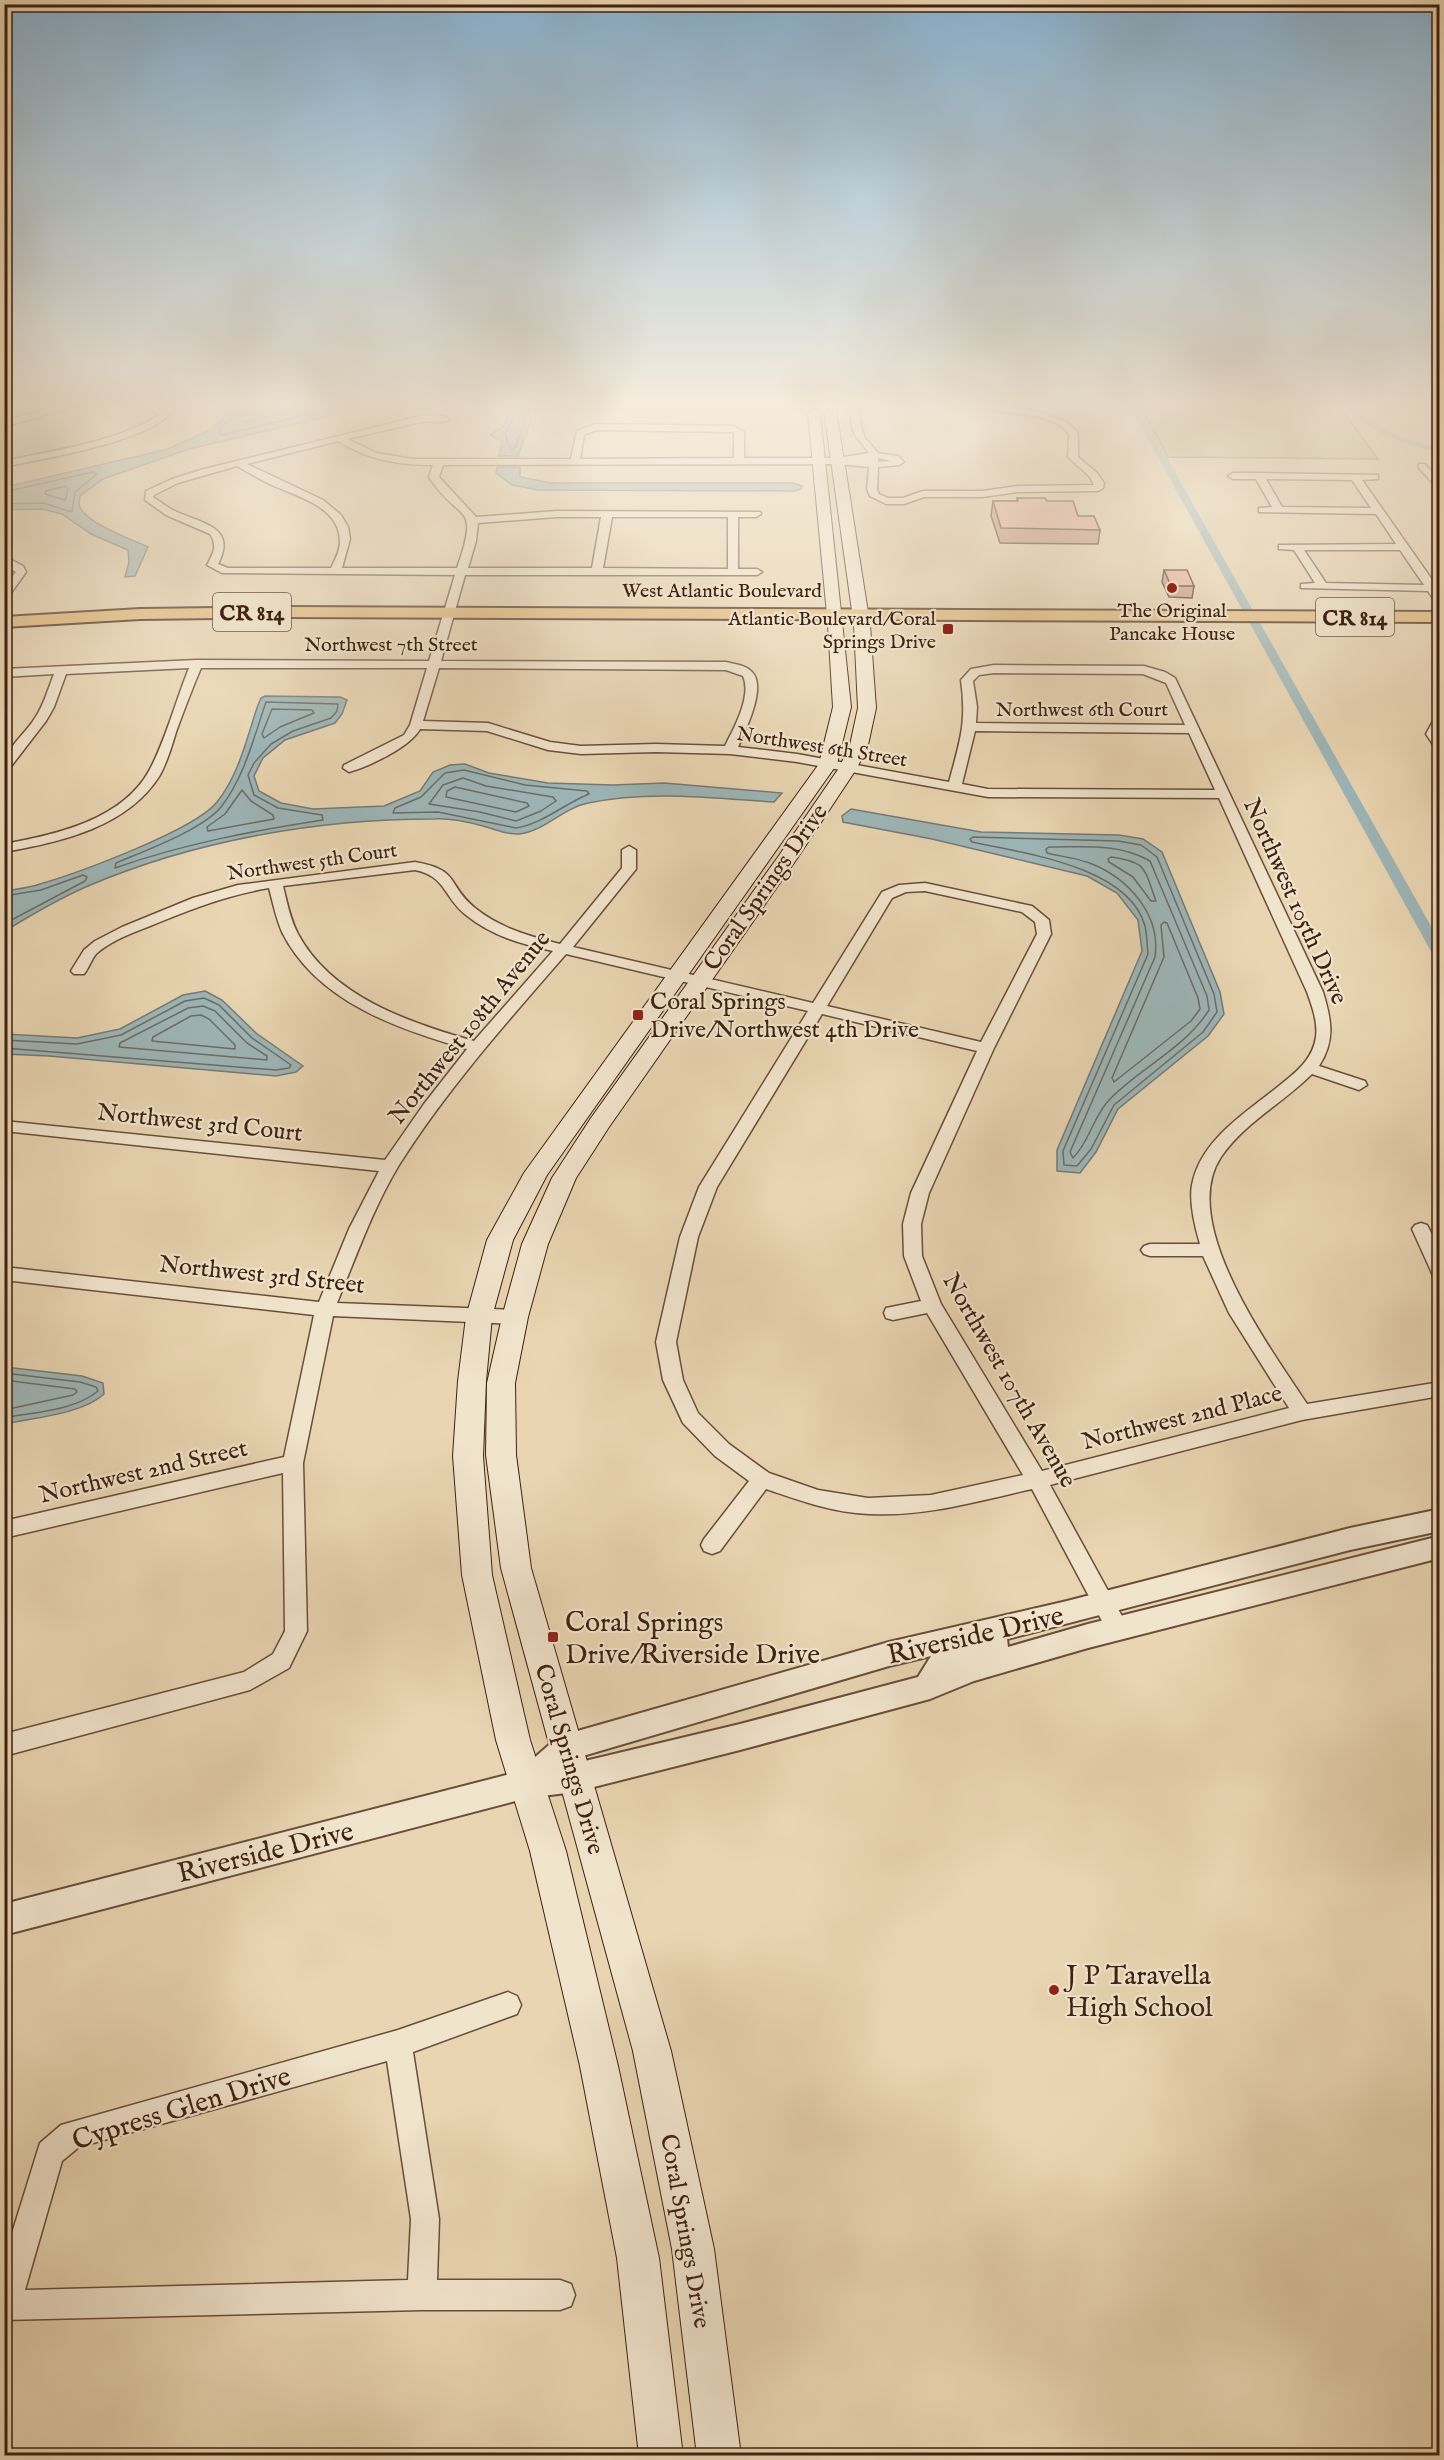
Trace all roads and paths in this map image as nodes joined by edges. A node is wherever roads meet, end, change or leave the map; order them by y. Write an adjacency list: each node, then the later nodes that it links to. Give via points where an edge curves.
1 (181, 518): 14 (street, via 214,532 220,550 212,565 217,569)
2 (337, 518): 14 (street, via 346,540)
3 (497, 518): 9 (street)
4 (606, 518): 17 (street)
5 (733, 518): 16 (street)
6 (825, 518): 26 (main road, Coral Springs Drive)
7 (846, 518): 27 (main road, Coral Springs Drive)
8 (1383, 518): 12 (street)
9 (473, 520): 15 (street)
10 (1283, 547): 11 (street)
11 (1297, 547): 12 (street); 20 (street)
12 (1404, 547): 21 (street)
13 (4, 559): 22 (street, via 21,572)
14 (336, 570): 15 (street)
15 (461, 571): 17 (street); 24 (street)
16 (732, 571): 17 (street); 18 (street)
17 (597, 572)
18 (757, 572)
19 (1305, 586): 20 (street)
20 (1322, 586): 21 (street)
21 (1431, 588): 23 (street)
22 (4, 595)
23 (1440, 600)
24 (448, 617): 26 (main road, West Atlantic Boulevard / CR 814); 29 (main road, West Atlantic Boulevard / CR 814, via 198,613); 31 (main road, West Atlantic Boulevard / CR 814); 33 (street)
25 (1440, 617): 28 (main road, West Atlantic Boulevard / CR 814)
26 (835, 619): 27 (main road, West Atlantic Boulevard / CR 814); 45 (main road, Coral Springs Drive, via 842,707)
27 (861, 619): 28 (main road, West Atlantic Boulevard / CR 814); 45 (main road, Coral Springs Drive, via 867,708 859,745)
28 (1272, 621): 30 (main road, West Atlantic Boulevard / CR 814)
29 (4, 622)
30 (1440, 627)
31 (4, 629)
32 (196, 664): 33 (street, Northwest 7th Street); 35 (street, Northwest 7th Street); 49 (street, via 154,773 143,790 124,806 67,834)
33 (434, 664): 34 (street, Northwest 7th Street); 38 (street)
34 (608, 666): 37 (street); 43 (street, Northwest 7th Street, via 726,666 749,675 752,682)
35 (61, 670): 36 (street, Northwest 7th Street); 44 (street, via 40,721)
36 (4, 673)
37 (606, 682)
38 (416, 725): 43 (street, Northwest 6th Street, via 488,727 548,746 581,750); 46 (street, via 410,736 398,744)
39 (1438, 726): 42 (street, via 1432,734)
40 (970, 727): 41 (street, Northwest 6th Court); 41 (street, Northwest 105th Drive, via 967,680 975,672 1144,670 1171,681); 47 (street)
41 (1194, 729): 48 (street, Northwest 105th Drive)
42 (1440, 746)
43 (730, 750): 45 (street, Northwest 6th Street)
44 (4, 766)
45 (838, 766): 47 (street, Northwest 6th Street); 55 (main road, Coral Springs Drive)
46 (349, 768)
47 (954, 788): 48 (street, Northwest 6th Street, via 1028,794)
48 (1224, 794): 59 (street, Northwest 105th Drive, via 1324,1019 1323,1045)
49 (4, 848)
50 (629, 850): 53 (street, Northwest 108th Avenue, via 629,869)
51 (276, 883): 53 (street, Northwest 5th Court, via 430,868 443,875 462,904 484,922 516,938); 54 (street, Northwest 5th Court, via 198,901 127,930 89,953); 57 (street, via 293,940 313,965 346,993 416,1030)
52 (1042, 920): 56 (street, Northwest 2nd Place, via 1027,909 925,887 904,888 887,895); 58 (street, Northwest 107th Avenue, via 1044,934)
53 (563, 949): 55 (street); 57 (street, Northwest 108th Avenue)
54 (80, 971)
55 (687, 979): 56 (street); 71 (main road, Coral Springs Drive, via 536,1173 500,1240); 72 (main road, Coral Springs Drive, via 564,1178 535,1244)
56 (817, 1008): 58 (street); 76 (street, Northwest 2nd Place, via 708,1186 688,1237 666,1342 674,1380 690,1419 722,1450)
57 (477, 1047): 62 (street, Northwest 108th Avenue)
58 (986, 1048): 68 (street, Northwest 107th Avenue, via 920,1193 912,1224 913,1256)
59 (1310, 1068): 60 (street); 65 (street, Northwest 105th Drive, via 1211,1156 1201,1183 1202,1217)
60 (1359, 1085)
61 (4, 1126): 62 (street, Northwest 3rd Court)
62 (390, 1166): 69 (street, Northwest 108th Avenue, via 358,1229)
63 (1421, 1229): 66 (street)
64 (1150, 1250): 65 (street)
65 (1209, 1250): 74 (street, Northwest 105th Drive, via 1230,1297)
66 (1440, 1271)
67 (4, 1273): 69 (street, Northwest 3rd Street)
68 (932, 1305): 70 (street); 77 (street, Northwest 107th Avenue)
69 (325, 1309): 71 (street, Northwest 3rd Street); 75 (street, Northwest 108th Avenue)
70 (893, 1313)
71 (479, 1317): 72 (street, Northwest 3rd Street); 88 (main road, Coral Springs Drive, via 468,1456 477,1575 513,1740)
72 (515, 1317): 87 (main road, Coral Springs Drive, via 501,1383 501,1455 516,1568)
73 (1440, 1389): 74 (street, Northwest 2nd Place)
74 (1302, 1412): 77 (street, Northwest 2nd Place)
75 (293, 1463): 79 (street, Northwest 2nd Street); 86 (street, Northwest 108th Avenue, via 297,1631 281,1661 250,1680)
76 (762, 1479): 77 (street, Northwest 2nd Place, via 818,1498 868,1506 931,1503); 80 (street)
77 (1037, 1480): 82 (street, Northwest 107th Avenue)
78 (1440, 1520): 82 (street, Riverside Drive)
79 (4, 1530)
80 (712, 1545)
81 (1440, 1547): 84 (street, Riverside Drive)
82 (1104, 1602): 83 (street, Riverside Drive); 84 (street, Northwest 107th Avenue)
83 (1067, 1613): 85 (street, via 1048,1627 946,1659); 87 (street, Riverside Drive, via 889,1654)
84 (1118, 1629): 85 (street, Riverside Drive, via 970,1670)
85 (930, 1686): 87 (street, Riverside Drive)
86 (4, 1745)
87 (570, 1762): 88 (street, Riverside Drive); 96 (main road, Coral Springs Drive, via 652,2051 693,2249)
88 (527, 1784): 89 (street, Riverside Drive); 95 (main road, Coral Springs Drive, via 548,1851 634,2235)
89 (4, 1920)
90 (508, 2005): 91 (street, Cypress Glen Drive)
91 (398, 2044): 92 (street, via 425,2219); 94 (street, Cypress Glen Drive, via 70,2134 50,2153)
92 (422, 2295): 93 (street, Cypress Glen Drive); 94 (street, Cypress Glen Drive)
93 (560, 2295)
94 (5, 2305)
95 (661, 2456)
96 (719, 2456)

